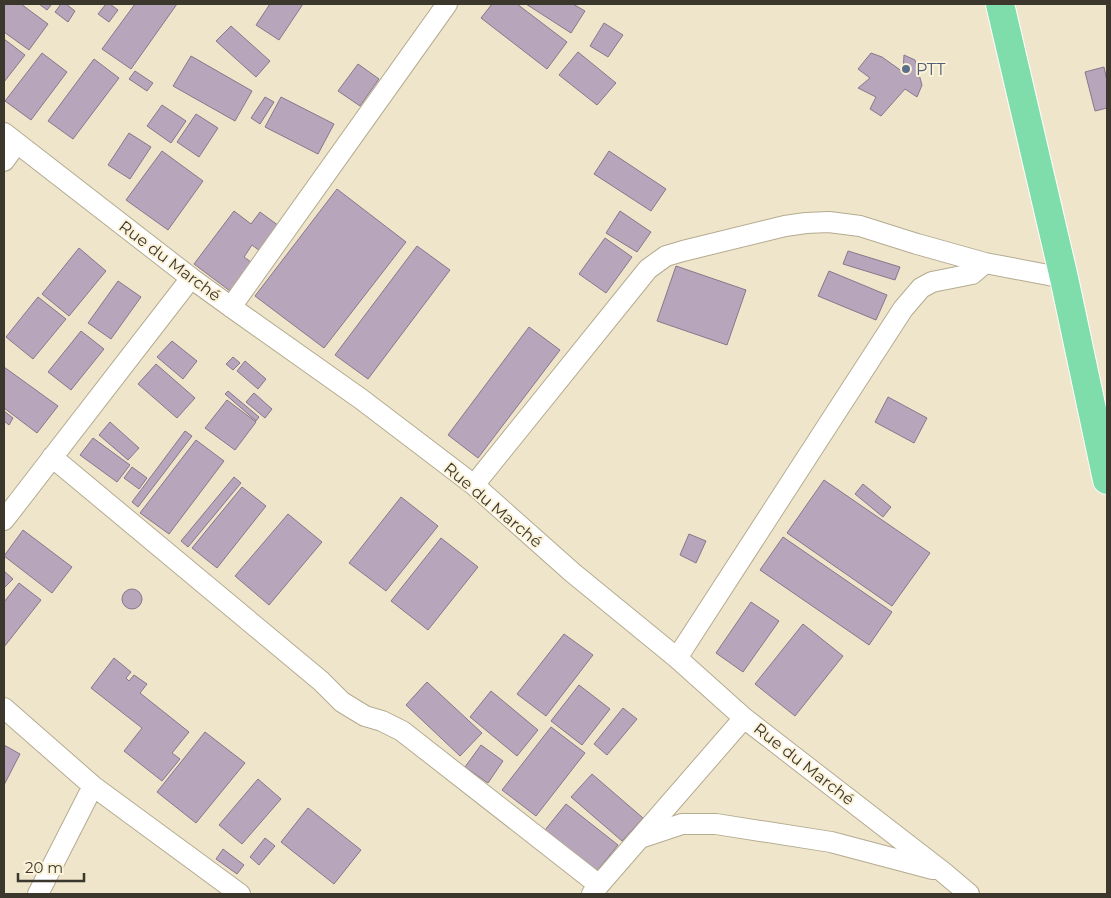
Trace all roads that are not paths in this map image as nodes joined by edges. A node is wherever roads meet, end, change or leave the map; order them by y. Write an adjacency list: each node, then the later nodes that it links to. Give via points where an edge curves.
1 (447, 4): 8 (street)
2 (1000, 4): 7 (main road)
3 (10, 138): 4 (street); 6 (street, Rue du Marché)
4 (4, 161)
5 (985, 263): 7 (street); 11 (street, via 860,226 829,222 785,226 666,256 648,269); 13 (street, via 972,274 932,282 921,288 903,309)
6 (190, 278): 8 (street, Rue du Marché); 9 (street)
7 (1064, 278): 10 (main road)
8 (231, 307): 11 (street, Rue du Marché, via 361,399)
9 (52, 457): 12 (street); 19 (street, via 342,702 365,716 402,731)
10 (1107, 480)
11 (474, 485): 13 (street, Rue du Marché, via 572,573)
12 (4, 520)
13 (677, 658): 15 (street, Rue du Marché)
14 (4, 708): 16 (street)
15 (744, 718): 17 (street); 18 (street, Rue du Marché)
16 (93, 786): 20 (street); 21 (street)
17 (640, 838): 18 (street, via 682,824 716,824 831,842); 19 (street)
18 (943, 872): 22 (street, Rue du Marché)
19 (595, 890)
20 (38, 894)
21 (240, 894)
22 (969, 894)

